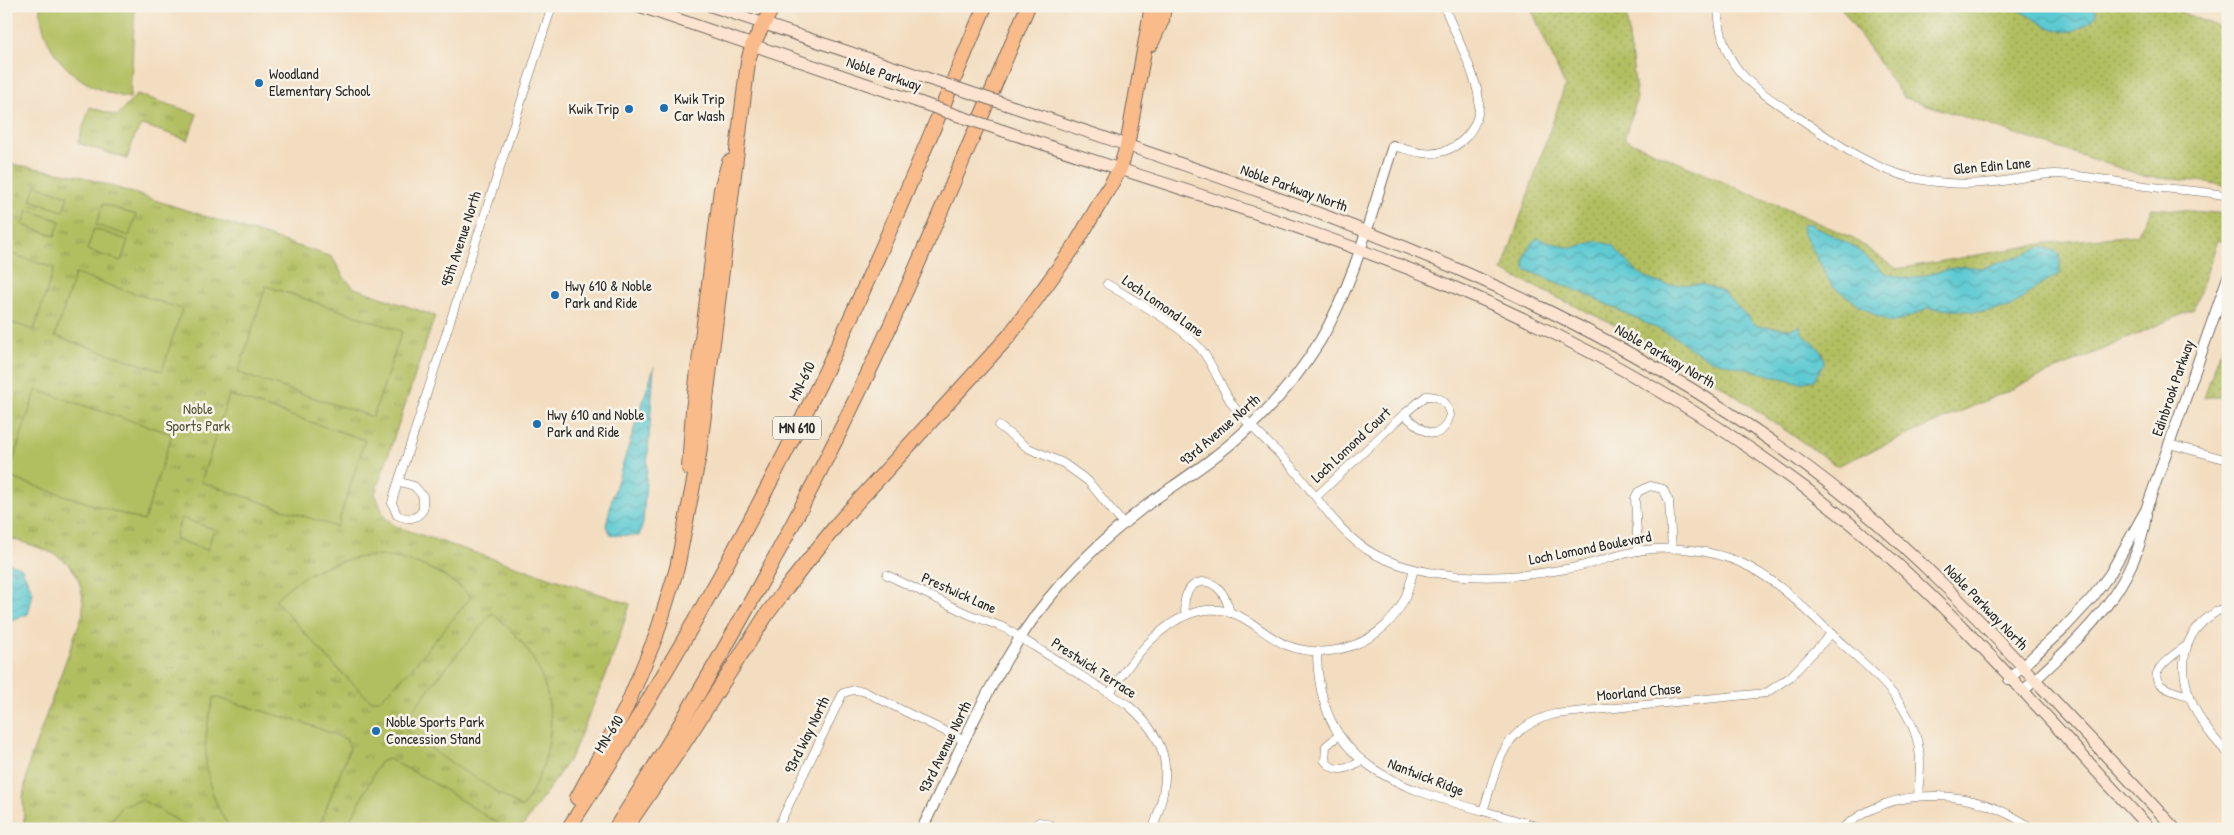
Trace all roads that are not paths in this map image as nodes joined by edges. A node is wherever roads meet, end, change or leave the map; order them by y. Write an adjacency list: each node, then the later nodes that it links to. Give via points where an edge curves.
1 (552, 6): 28 (street, 95th Avenue North)
2 (639, 6): 12 (main road, Noble Parkway)
3 (711, 6): 11 (main road, Noble Parkway)
4 (773, 6): 11 (highway)
5 (985, 6): 56 (highway, MN-610 / MN 610, via 894,222 814,394 749,523 686,636)
6 (1028, 6): 57 (highway, MN 610, via 905,292 833,445 734,631)
7 (1152, 6): 13 (highway)
8 (1164, 6): 13 (highway, via 1158,30)
9 (1444, 6): 16 (street, 93rd Avenue North, via 1477,92 1478,113 1474,128 1453,148 1439,153)
10 (1718, 6): 18 (street, Glen Edin Lane, via 1718,27 1724,46 1733,65 1746,80 1834,144 1885,169 1912,178 1968,184 2073,175)
11 (764, 24): 12 (highway); 14 (main road, Noble Parkway, bridge)
12 (752, 46): 17 (main road, Noble Parkway, bridge); 55 (highway, via 700,455 687,523 668,600 644,668 601,756)
13 (1143, 61): 15 (highway)
14 (1014, 107): 15 (main road, Noble Parkway North)
15 (1128, 146): 17 (highway); 19 (main road, Noble Parkway North)
16 (1393, 146): 19 (street, 93rd Avenue North)
17 (1120, 169): 20 (main road); 58 (highway, via 1074,247 1032,308 839,522 791,582)
18 (2228, 196)
19 (1365, 230): 20 (street, 93rd Avenue North); 43 (main road, Noble Parkway North, via 1460,270 1597,335 1673,377 1747,424 1820,476 1890,534)
20 (1358, 250): 25 (street, 93rd Avenue North, via 1341,298 1320,340 1298,374); 44 (main road, via 1456,288 1570,342 1658,389 1732,435 1871,542 1954,619)
21 (2228, 276): 26 (street, Edinbrook Parkway)
22 (1107, 284): 25 (street, Loch Lomond Lane, via 1187,336 1201,350)
23 (1404, 414): 23 (street, via 1426,396 1442,399 1450,414 1442,430 1433,433 1425,432); 29 (street, Loch Lomond Court)
24 (999, 426): 31 (street, via 1028,448 1063,463 1088,481)
25 (1250, 426): 29 (street, Loch Lomond Boulevard, via 1291,466); 31 (street, 93rd Avenue North, via 1204,465)
26 (2169, 444): 27 (street); 30 (street, Edinbrook Parkway)
27 (2228, 460)
28 (400, 482): 28 (street, 95th Avenue North, via 392,502 394,510 403,518 414,518 423,510 423,496 414,486)
29 (1316, 497): 34 (street, Loch Lomond Boulevard, via 1355,541 1373,553)
30 (2146, 510): 43 (street, Edinbrook Parkway, via 2102,585 2066,626); 45 (street, Edinbrook Parkway, via 2135,559 2120,587 2094,622)
31 (1124, 524): 40 (street, 93rd Avenue North, via 1060,584)
32 (1672, 549): 33 (street, Loch Lomond Boulevard); 33 (street, via 1669,501 1663,489 1650,486 1638,492 1635,498); 39 (street, Loch Lomond Boulevard, via 1717,554 1762,574)
33 (1638, 551): 34 (street, Loch Lomond Boulevard, via 1565,570 1527,574 1451,574)
34 (1414, 569): 42 (street, via 1405,598 1384,627 1353,646)
35 (887, 575): 40 (street, Prestwick Lane, via 1005,628)
36 (2228, 606): 41 (street, via 2204,619)
37 (1230, 613): 38 (street, via 1219,610); 38 (street, via 1224,592 1216,585 1204,582 1188,591 1184,604); 42 (street, via 1250,621 1286,645)
38 (1186, 616): 47 (street, via 1162,632 1136,657)
39 (1831, 634): 53 (street, Loch Lomond Boulevard, via 1879,676 1907,715 1920,761); 54 (street, Moorland Chase, via 1790,677 1766,693 1555,714 1526,724 1506,746)
40 (1020, 638): 47 (street, Prestwick Terrace); 50 (street, 93rd Avenue North)
41 (2186, 646): 48 (street, via 2183,671); 48 (street, via 2166,660 2157,673 2163,688)
42 (1318, 651): 49 (street, Nantwick Ridge, via 1320,686 1326,709)
43 (2023, 666): 44 (street, Edinbrook Parkway); 45 (main road, Noble Parkway North)
44 (2010, 679): 46 (main road)
45 (2035, 680): 46 (street, Edinbrook Parkway); 68 (main road, Noble Parkway North)
46 (2022, 692): 67 (main road)
47 (1110, 694): 63 (street, Prestwick Terrace, via 1128,705 1153,730 1161,746 1166,782)
48 (2190, 696): 51 (street, via 2210,733)
49 (1339, 735): 52 (street, Nantwick Ridge); 52 (street, via 1326,746 1324,761 1328,766 1342,770)
50 (965, 741): 59 (street, 93rd Way North, via 863,691 843,694); 60 (street, 93rd Avenue North)
51 (2228, 753)
52 (1362, 761): 54 (street, Nantwick Ridge, via 1393,781)
53 (1918, 795): 65 (street, via 1872,809); 66 (street, via 1971,800 1993,806)
54 (1483, 811): 64 (street, Nantwick Ridge)
55 (559, 829)
56 (568, 829)
57 (615, 829)
58 (625, 829)
59 (777, 829)
60 (922, 829)
61 (1030, 829): 62 (street, via 1039,822)
62 (1053, 829)
63 (1153, 829)
64 (1544, 829)
65 (1841, 829)
66 (2033, 829)
67 (2150, 829)
68 (2175, 829)

